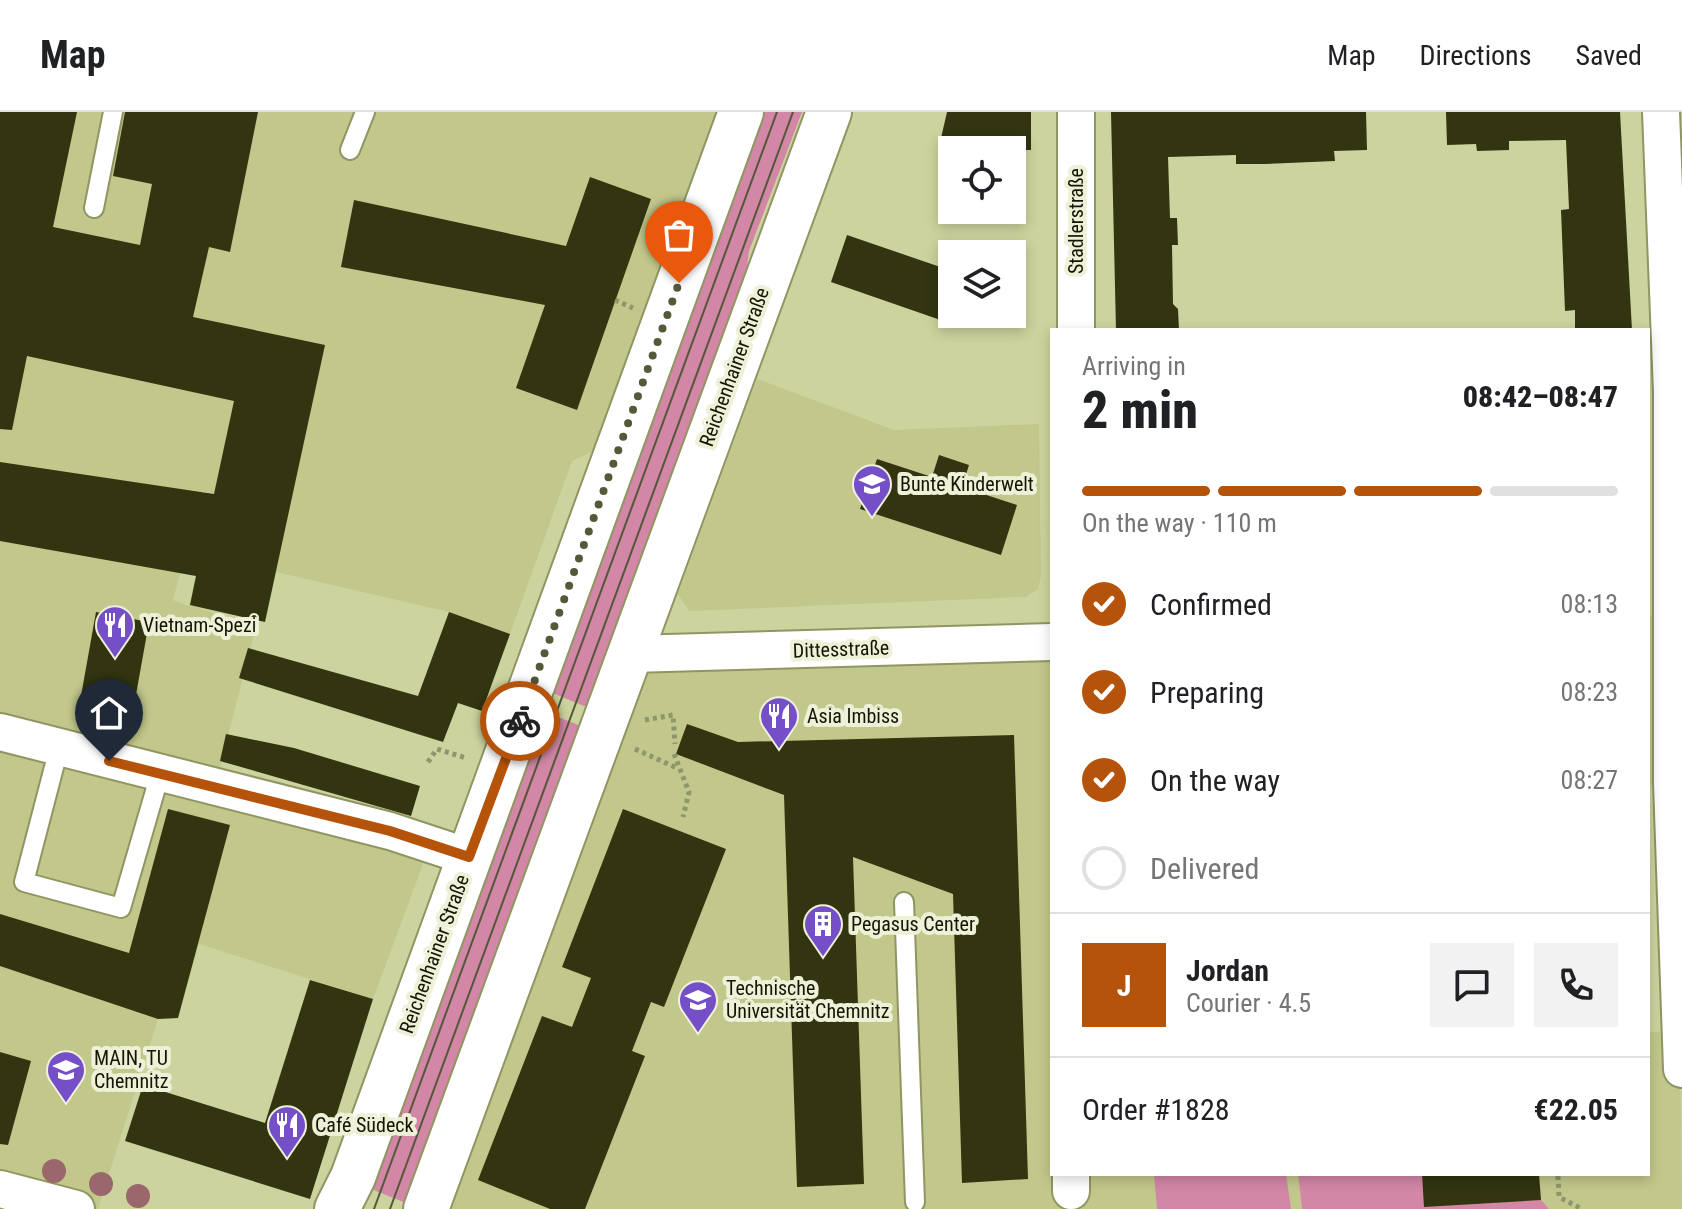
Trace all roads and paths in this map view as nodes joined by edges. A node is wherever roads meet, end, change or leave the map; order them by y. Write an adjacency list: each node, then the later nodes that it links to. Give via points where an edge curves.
1 (113, 112): 8 (lane)
2 (365, 112): 7 (lane)
3 (741, 112): 26 (street, Reichenhainer Straße)
4 (829, 112): 14 (street, Reichenhainer Straße)
5 (1076, 112): 11 (street, Stadlerstraße)
6 (1661, 112): 12 (street, via 1672,392)
7 (350, 150)
8 (94, 208)
9 (615, 300): 10 (path)
10 (631, 307)
11 (1076, 328)
12 (1667, 615): 28 (street)
13 (1050, 642): 14 (street, Dittesstraße)
14 (631, 654): 34 (street, Reichenhainer Straße)
15 (673, 715): 17 (path)
16 (0, 732): 18 (street)
17 (675, 744)
18 (59, 748): 24 (street); 24 (lane, via 24,882 121,908)
19 (634, 749): 23 (path)
20 (674, 754): 23 (path)
21 (428, 762): 22 (path, via 437,749)
22 (477, 762)
23 (677, 768): 25 (path, via 689,792)
24 (160, 774): 26 (street, via 390,831)
25 (683, 817)
26 (469, 857): 33 (street, Reichenhainer Straße)
27 (904, 902): 31 (lane)
28 (1682, 1069)
29 (1558, 1176): 35 (path, via 1559,1197)
30 (0, 1189): 32 (street)
31 (915, 1202)
32 (76, 1209)
33 (337, 1209)
34 (426, 1209)
35 (1582, 1209)

